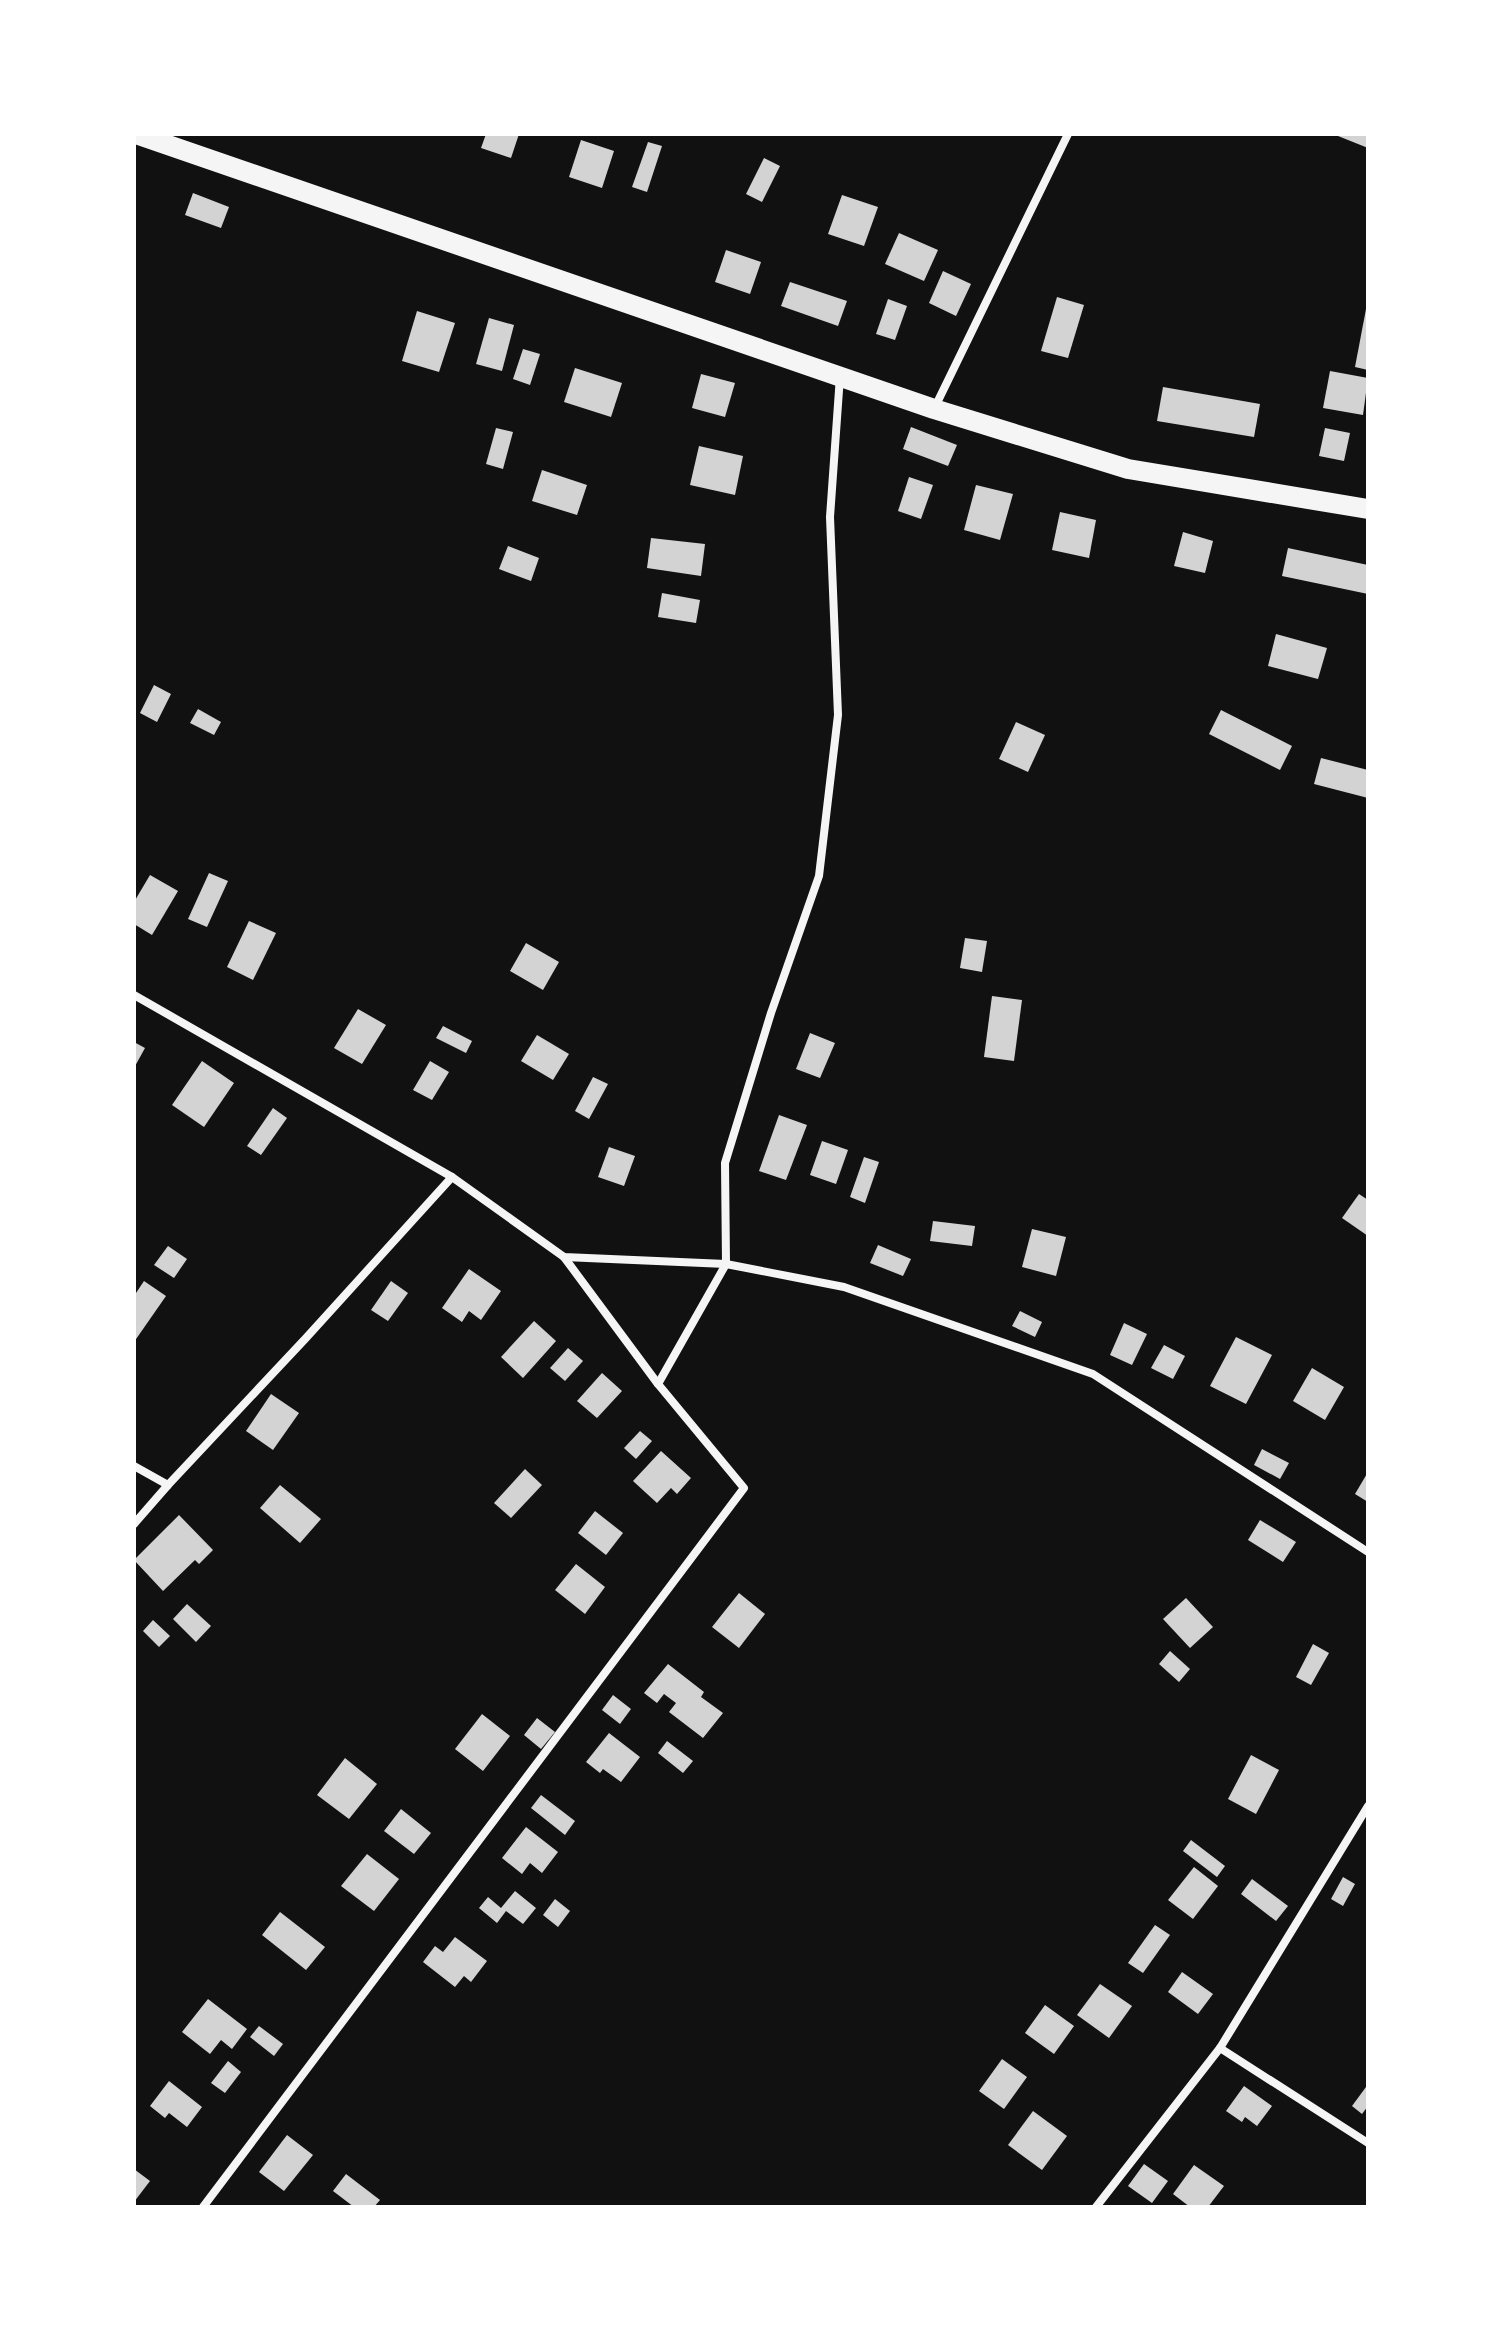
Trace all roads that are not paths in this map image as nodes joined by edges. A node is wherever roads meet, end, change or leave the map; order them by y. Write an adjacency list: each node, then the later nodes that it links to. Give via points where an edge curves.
1 (136, 134): 3 (main road)
2 (1068, 134): 4 (street)
3 (841, 375): 4 (main road); 9 (street, via 830,517 838,715 819,876 725,1163)
4 (934, 409): 5 (main road, via 1128,469)
5 (1368, 509)
6 (134, 995): 7 (street)
7 (452, 1177): 8 (street); 12 (street)
8 (564, 1257): 9 (street); 10 (street)
9 (726, 1264): 10 (street); 14 (street, via 844,1287 1093,1374)
10 (658, 1384): 18 (street, via 744,1488)
11 (134, 1466): 12 (street)
12 (168, 1485): 13 (street)
13 (134, 1524)
14 (1368, 1552)
15 (1368, 1806): 16 (street)
16 (1220, 2048): 17 (street); 19 (street)
17 (1368, 2143)
18 (203, 2207)
19 (1096, 2207)

